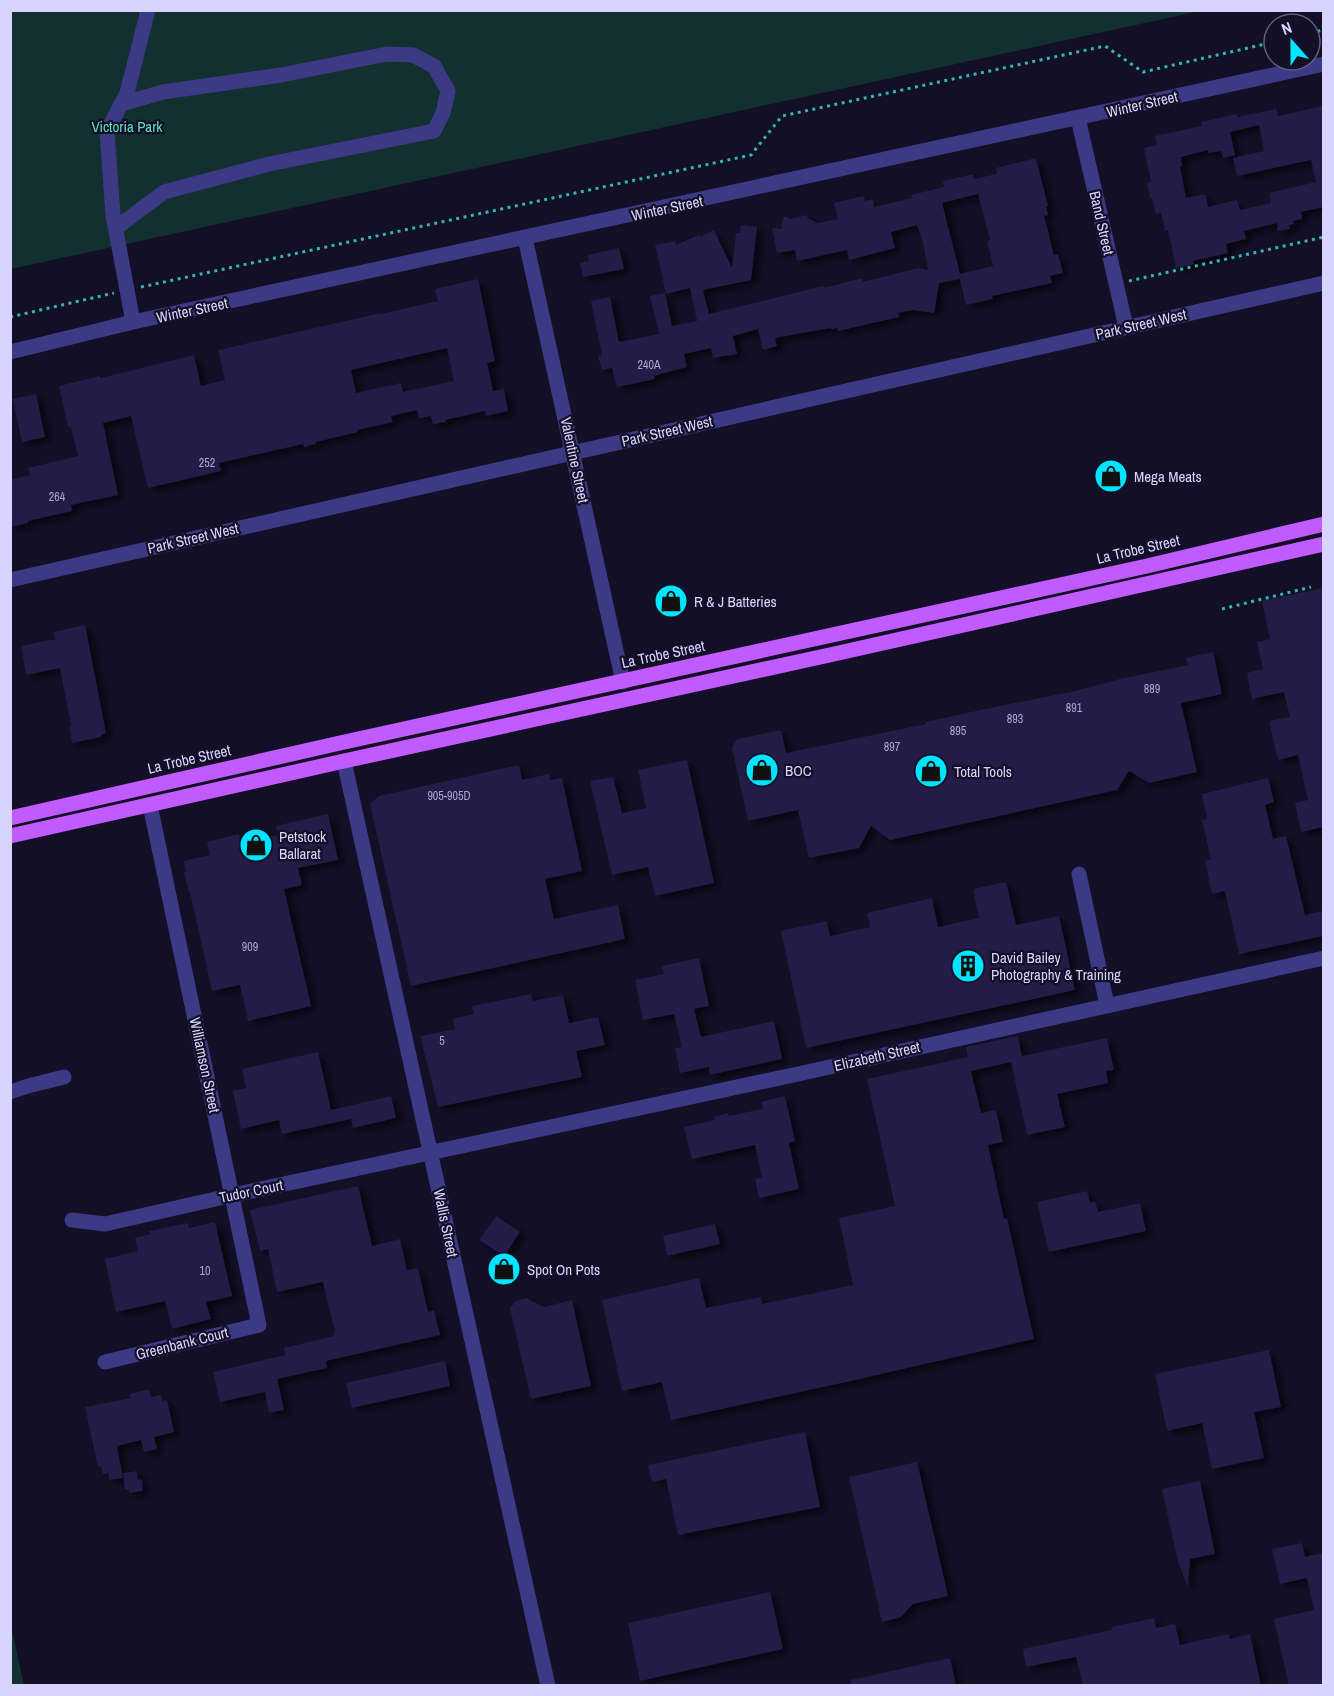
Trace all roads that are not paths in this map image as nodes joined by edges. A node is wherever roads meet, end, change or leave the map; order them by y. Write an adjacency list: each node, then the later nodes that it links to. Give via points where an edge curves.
1 (148, 10): 3 (street)
2 (1323, 64): 4 (street, Winter Street)
3 (121, 104): 5 (street, via 107,130); 5 (street, via 164,92 387,54 413,55 434,66 448,91 434,131 269,164 164,192)
4 (1078, 118): 6 (street, Winter Street); 9 (street, Band Street)
5 (116, 228): 8 (street)
6 (525, 238): 8 (street, Winter Street); 11 (street, Valentine Street)
7 (1323, 283): 9 (street, Park Street West)
8 (133, 322): 10 (street, Winter Street)
9 (1126, 327): 11 (street, Park Street West)
10 (10, 352)
11 (573, 452): 14 (street, Park Street West); 15 (street, Valentine Street)
12 (1323, 524): 15 (main road, La Trobe Street)
13 (1323, 544): 16 (main road)
14 (10, 580)
15 (623, 682): 16 (main road); 17 (main road, La Trobe Street)
16 (627, 699): 18 (main road)
17 (340, 742): 18 (main road); 19 (main road, La Trobe Street)
18 (344, 761): 20 (main road); 28 (street, Wallis Street)
19 (146, 787): 20 (main road); 21 (main road, La Trobe Street)
20 (150, 805): 22 (main road); 29 (street, Williamson Street)
21 (10, 818)
22 (10, 836)
23 (1079, 874): 25 (street)
24 (1323, 958): 25 (street, Elizabeth Street)
25 (1107, 1005): 28 (street, Elizabeth Street)
26 (64, 1077): 27 (street)
27 (10, 1092)
28 (431, 1153): 29 (street, Tudor Court); 33 (street, Wallis Street)
29 (233, 1195): 30 (street, Tudor Court, via 105,1224); 31 (street, Williamson Street)
30 (72, 1220)
31 (259, 1325): 32 (street, Greenbank Court)
32 (105, 1362)
33 (548, 1686)

